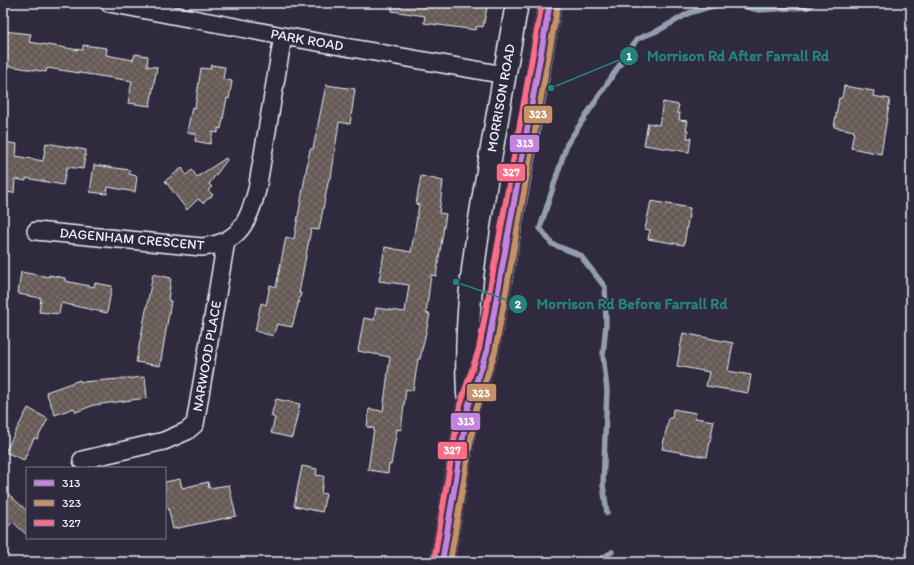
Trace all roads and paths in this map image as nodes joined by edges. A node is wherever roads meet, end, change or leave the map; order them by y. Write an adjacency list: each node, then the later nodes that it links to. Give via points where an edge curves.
1 (109, 3): 4 (street, PARK ROAD)
2 (517, 3): 6 (main road, MORRISON ROAD)
3 (550, 3): 9 (main road, MORRISON ROAD, via 487,351)
4 (158, 7): 5 (street, PARK ROAD)
5 (283, 36): 6 (street, PARK ROAD); 8 (street, DAGENHAM CRESCENT, via 257,190 245,224)
6 (505, 75): 9 (main road, MORRISON ROAD, via 476,241 468,308)
7 (36, 232): 8 (street, DAGENHAM CRESCENT, via 202,247)
8 (226, 241): 10 (street, NARWOOD PLACE, via 195,424 187,432 164,441)
9 (468, 407): 11 (main road, MORRISON ROAD)
10 (82, 460)
11 (442, 562)

